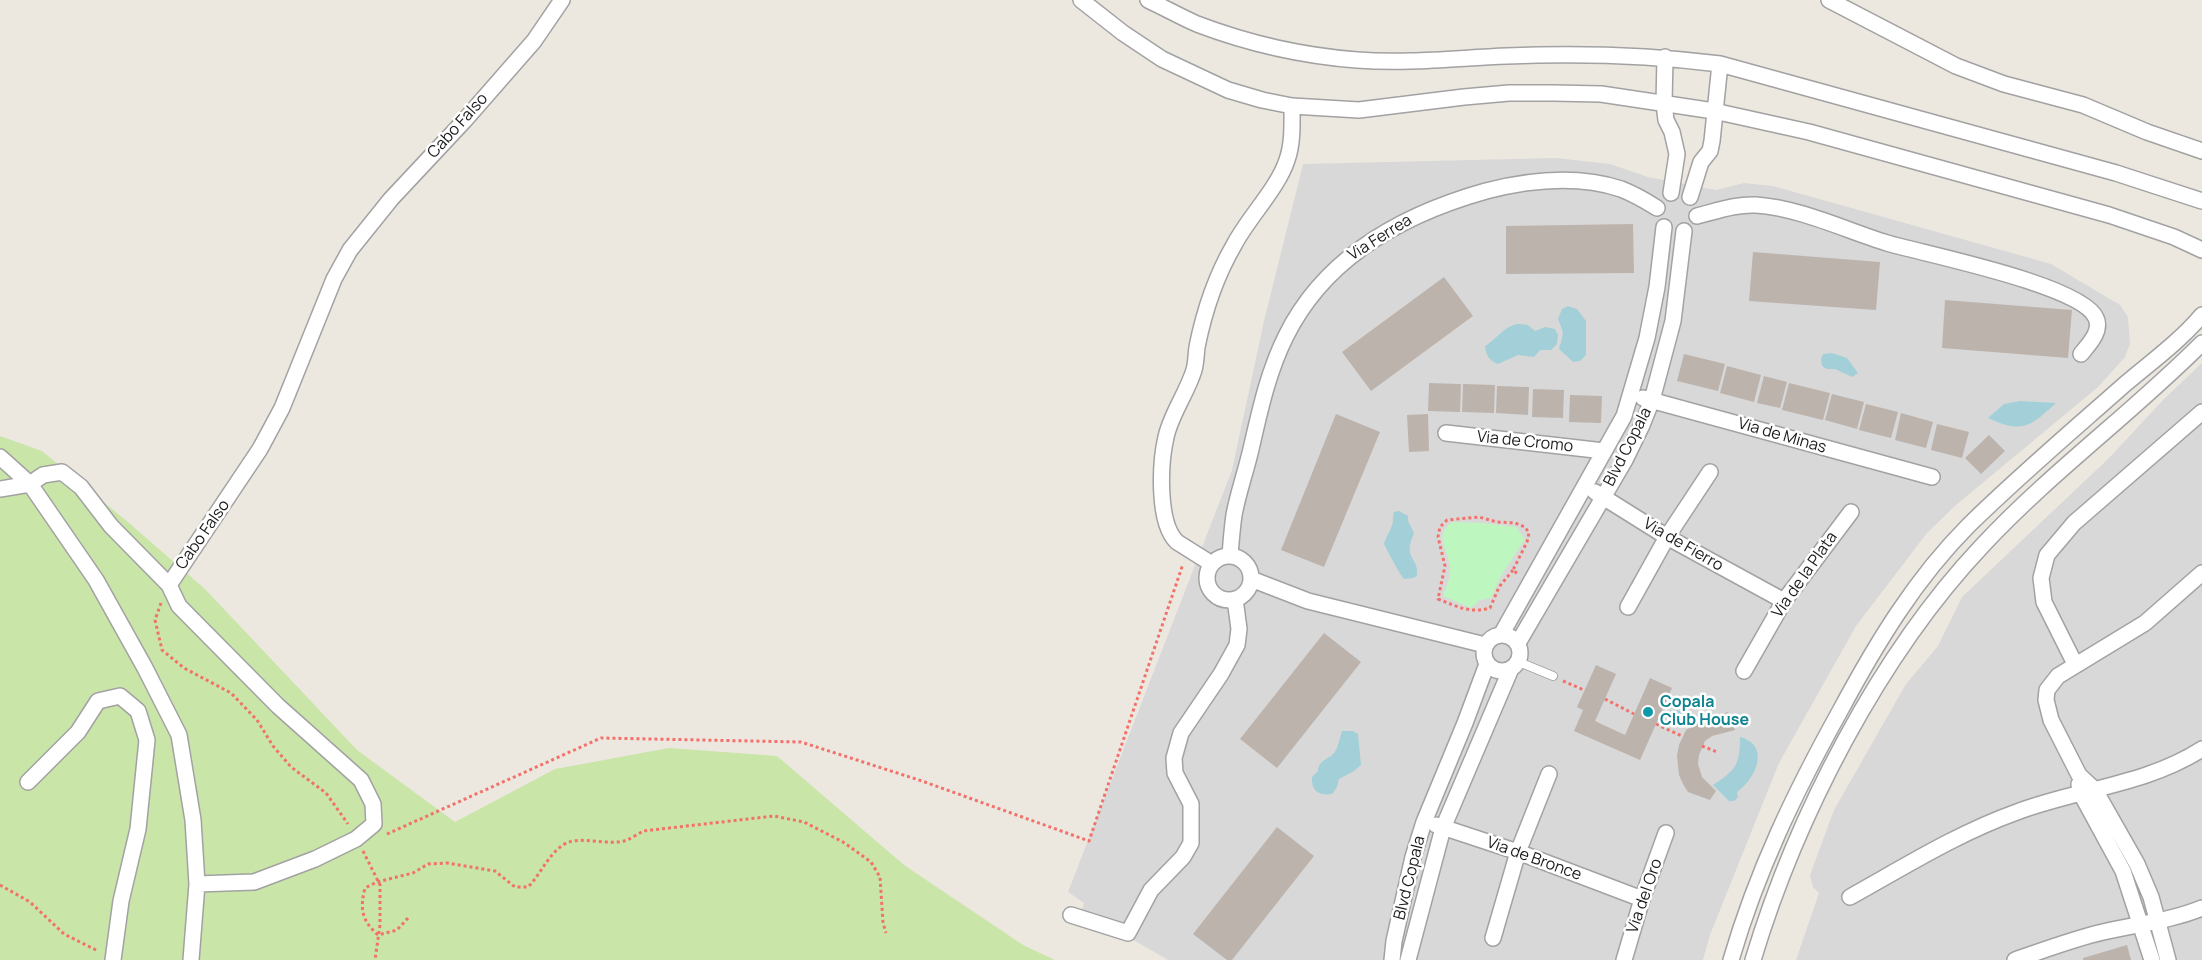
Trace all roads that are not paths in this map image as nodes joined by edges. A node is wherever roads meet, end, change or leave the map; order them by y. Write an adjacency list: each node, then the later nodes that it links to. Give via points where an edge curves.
1 (562, 0): 40 (street, Cabo Falso, via 534,41 350,250 266,439)
2 (1081, 0): 8 (street, via 1162,59 1199,78 1228,90)
3 (1148, 0): 5 (street, via 1196,24 1246,40 1356,60 1599,53)
4 (1828, 0): 10 (street, via 1956,66 2004,84 2083,105)
5 (1665, 57): 6 (street); 7 (street)
6 (1720, 64): 9 (street); 13 (street, via 2116,172)
7 (1664, 104): 8 (street, via 1601,94 1542,93 1464,97 1359,110); 9 (street); 11 (street, via 1677,154)
8 (1292, 106): 37 (street, via 1287,161 1226,260 1210,299 1188,388 1166,435 1162,499 1166,523 1173,538)
9 (1714, 111): 12 (street, via 1710,151 1701,162); 18 (street, via 1809,132 2109,215)
10 (2202, 151)
11 (1671, 193): 12 (street); 14 (street)
12 (1690, 196): 15 (street)
13 (2202, 201)
14 (1658, 208): 16 (street); 36 (street, Via Ferrea, via 1604,185 1527,182 1456,199 1422,213 1392,228 1343,262 1300,309 1275,361 1234,514)
15 (1697, 216): 17 (street); 21 (street, via 1745,205 1775,208 2037,285 2085,306 2097,319 2094,337)
16 (1664, 227): 17 (street); 22 (street, Blvd Copala, via 1647,338)
17 (1684, 231): 23 (street, Blvd Copala, via 1673,321)
18 (2202, 250)
19 (2202, 315): 41 (street, via 1977,518)
20 (2202, 343): 43 (street, via 2025,502)
21 (2081, 354)
22 (1631, 395): 23 (street, Via de Minas); 26 (street, Blvd Copala)
23 (1652, 400): 29 (street, Via de Minas); 33 (street, Blvd Copala)
24 (2202, 412): 50 (street, via 2074,524 2047,555 2041,578 2044,602)
25 (1446, 434): 26 (street, Via de Cromo)
26 (1604, 451): 31 (street, Blvd Copala)
27 (0, 457): 30 (street)
28 (1710, 472): 35 (street)
29 (1932, 477)
30 (30, 484): 32 (street); 40 (street, via 43,475 62,472 81,487 111,526); 62 (street, via 96,580 179,735)
31 (1586, 485): 33 (street, Via de Fierro); 46 (street, Blvd Copala)
32 (0, 489)
33 (1602, 497): 35 (street, Via de Fierro); 47 (street, Blvd Copala)
34 (1851, 512): 44 (street, Via de la Plata)
35 (1667, 537): 44 (street, Via de Fierro); 45 (street)
36 (1230, 556): 37 (street); 39 (street, via 1243,561)
37 (1212, 564): 42 (street, via 1207,577 1211,590 1221,598)
38 (2202, 573): 50 (street, via 2145,623)
39 (1251, 579): 42 (street, via 1246,592); 48 (street, via 1308,601)
40 (169, 585): 62 (street, Cabo Falso, via 179,606 278,705 361,780 374,804 374,824 357,838 315,859 254,882)
41 (1917, 586): 43 (street); 75 (street, via 1871,653 1797,791 1776,835)
42 (1234, 599): 66 (street, via 1239,629 1237,645 1181,733 1174,758 1175,773 1191,804 1191,843 1151,890 1128,933)
43 (1937, 599): 76 (street, via 1889,666 1827,776 1795,846)
44 (1784, 601): 52 (street, Via de la Plata)
45 (1628, 607)
46 (1501, 635): 47 (street); 48 (street, Blvd Copala)
47 (1518, 643): 51 (street, Blvd Copala)
48 (1485, 645): 49 (street, Blvd Copala)
49 (1486, 664): 51 (street, via 1497,671); 58 (street, Blvd Copala)
50 (2075, 664): 57 (street, via 2052,683 2046,700 2051,720)
51 (1514, 666): 53 (lane); 59 (street, Blvd Copala)
52 (1744, 671)
53 (1553, 676)
54 (2202, 749): 57 (street, via 2151,774)
55 (1549, 774): 61 (street)
56 (28, 782): 70 (street, via 78,732 98,701 120,696 138,711 147,740 138,829)
57 (2087, 791): 63 (street, via 2015,812 1964,834); 67 (street, via 2138,864); 68 (street, via 2123,871)
58 (1424, 822): 59 (street, Via de Bronce); 72 (street, Blvd Copala)
59 (1443, 828): 61 (street, Via de Bronce); 73 (street, Blvd Copala)
60 (1666, 833): 64 (street, Via del Oro)
61 (1518, 852): 64 (street, Via de Bronce); 69 (street)
62 (197, 884): 71 (street)
63 (1850, 897)
64 (1642, 899): 74 (street, Via del Oro)
65 (2202, 908): 67 (street)
66 (1071, 915)
67 (2158, 921): 68 (street); 79 (street)
68 (2141, 923): 77 (street); 78 (street)
69 (1493, 938)
70 (113, 959)
71 (191, 960)
72 (1392, 960)
73 (1408, 960)
74 (1624, 960)
75 (1731, 960)
76 (1753, 960)
77 (2015, 960)
78 (2152, 960)
79 (2168, 960)

